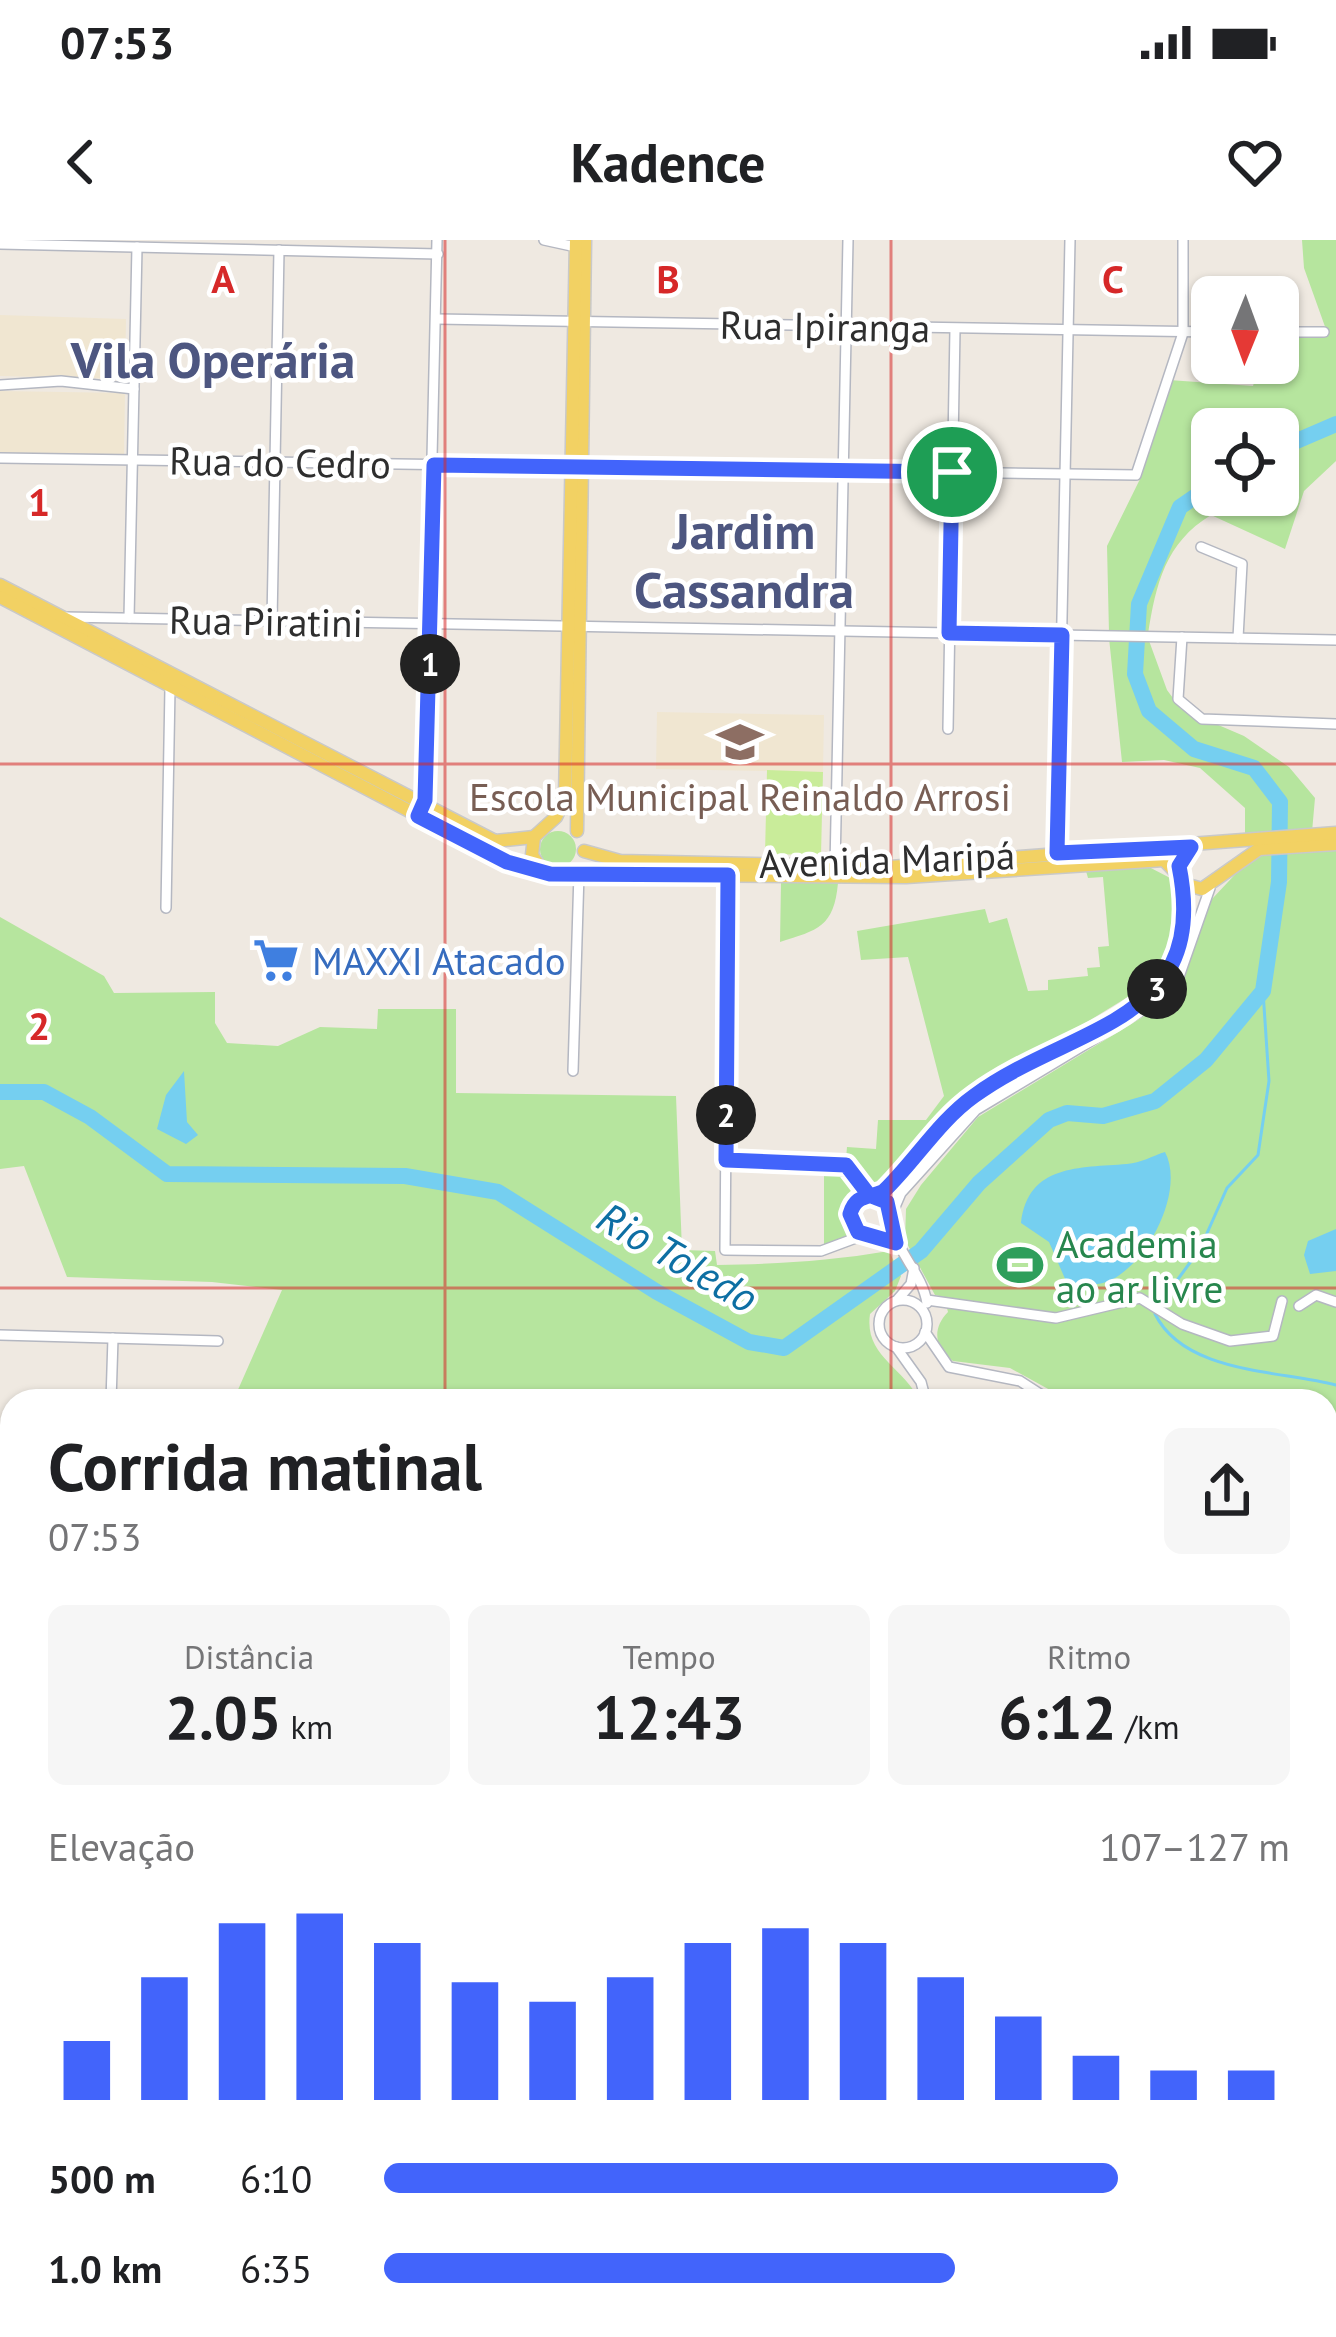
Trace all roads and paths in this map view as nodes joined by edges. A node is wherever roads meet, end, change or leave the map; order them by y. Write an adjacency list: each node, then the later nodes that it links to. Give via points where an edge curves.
1 (437, 240): 13 (street)
2 (544, 240): 6 (street)
3 (848, 240): 16 (street)
4 (1070, 240): 18 (street)
5 (1184, 240): 21 (street)
6 (579, 242): 15 (main road)
7 (96, 243): 8 (street); 11 (street)
8 (0, 244)
9 (220, 244): 11 (street); 12 (street)
10 (350, 246): 12 (street); 13 (street)
11 (137, 247): 24 (street)
12 (279, 250): 27 (street)
13 (438, 254): 14 (street)
14 (437, 320): 15 (street, Rua Ipiranga); 28 (street)
15 (578, 322): 16 (street, Rua Ipiranga); 29 (main road)
16 (844, 327): 17 (street, Rua Ipiranga); 30 (street)
17 (955, 329): 18 (street, Rua Ipiranga); 31 (street)
18 (1068, 331): 21 (street, Rua Ipiranga); 32 (street)
19 (1299, 332): 20 (street)
20 (1324, 332)
21 (1183, 333): 22 (street, Rua Ipiranga); 32 (street, Rua do Cedro, via 1136,475)
22 (1191, 333)
23 (0, 386): 24 (street, via 62,381)
24 (134, 389): 26 (street)
25 (0, 458): 26 (street, Rua do Cedro)
26 (132, 460): 27 (street, Rua do Cedro); 36 (street)
27 (275, 462): 28 (street, Rua do Cedro); 37 (street)
28 (434, 465): 29 (street, Rua do Cedro); 39 (street)
29 (575, 467): 30 (street, Rua do Cedro); 40 (main road)
30 (842, 471): 31 (street, Rua do Cedro); 41 (street)
31 (952, 472): 32 (street, Rua do Cedro); 42 (street)
32 (1065, 474): 44 (street)
33 (1201, 548): 46 (street, via 1242,564)
34 (0, 584): 38 (main road)
35 (0, 597): 38 (main road)
36 (129, 618): 37 (street, Rua Piratini); 38 (street, Rua Piratini)
37 (272, 621): 39 (street, Rua Piratini)
38 (57, 622): 43 (main road)
39 (431, 623): 40 (street, Rua Piratini); 51 (street)
40 (573, 626): 41 (street, Rua Piratini); 52 (main road, via 565,798); 53 (main road)
41 (839, 631): 42 (street, Rua Piratini); 63 (street)
42 (949, 633): 44 (street, Rua Piratini); 50 (street)
43 (81, 635): 48 (main road); 51 (main road)
44 (1062, 635): 45 (street, Rua Piratini); 62 (street)
45 (1182, 637): 46 (street, Rua Piratini); 49 (street, via 1178,699 1191,715)
46 (1238, 638): 47 (street, Rua Piratini)
47 (1336, 640)
48 (170, 688): 51 (main road); 70 (street)
49 (1336, 724)
50 (948, 729)
51 (422, 810): 55 (main road, via 495,841); 64 (main road, via 507,862)
52 (550, 824): 53 (main road); 55 (main road)
53 (577, 831): 61 (main road)
54 (1336, 833): 56 (main road)
55 (534, 837): 64 (main road, via 532,855)
56 (1299, 841): 57 (main road); 58 (main road)
57 (1259, 843): 59 (main road); 67 (main road)
58 (1336, 844)
59 (1207, 845): 60 (main road); 67 (main road, via 1223,860)
60 (1191, 847): 62 (main road, Avenida Maripá); 68 (main road, via 1180,859)
61 (584, 851): 63 (main road, Avenida Maripá, via 620,861); 65 (main road)
62 (1057, 853): 63 (main road, Avenida Maripá)
63 (835, 866)
64 (542, 870): 65 (main road)
65 (573, 873): 66 (main road, Avenida Maripá); 71 (street)
66 (728, 875): 68 (main road, Avenida Maripá, via 906,877 1127,859 1164,860); 72 (street)
67 (1222, 875): 69 (main road)
68 (1182, 878): 69 (main road); 73 (street, via 1187,920 1161,987 979,1092)
69 (1210, 888): 74 (street, via 1174,992 976,1109 901,1193)
70 (166, 908)
71 (573, 1072)
72 (726, 1160): 73 (street, via 839,1163); 75 (street, via 727,1252 821,1251)
73 (872, 1195): 74 (street, via 887,1202); 75 (street, via 850,1214)
74 (892, 1218): 76 (street); 77 (street)
75 (864, 1235): 76 (street)
76 (878, 1235): 77 (street)
77 (899, 1248): 78 (street)
78 (914, 1267): 79 (street); 80 (street)
79 (927, 1300): 83 (street); 85 (street)
80 (895, 1301): 85 (street, via 916,1304); 89 (street, via 879,1324)
81 (1282, 1301): 83 (street, via 1273,1336 1245,1342 1130,1298 1056,1318)
82 (1336, 1302): 84 (street, via 1316,1295)
83 (958, 1306): 85 (street)
84 (1299, 1306)
85 (927, 1322): 89 (street, via 916,1343); 92 (street, via 949,1367)
86 (0, 1335): 87 (street)
87 (113, 1338): 88 (street); 90 (street)
88 (218, 1341)
89 (896, 1347): 91 (street)
90 (111, 1389)
91 (920, 1389)
92 (1032, 1389)

